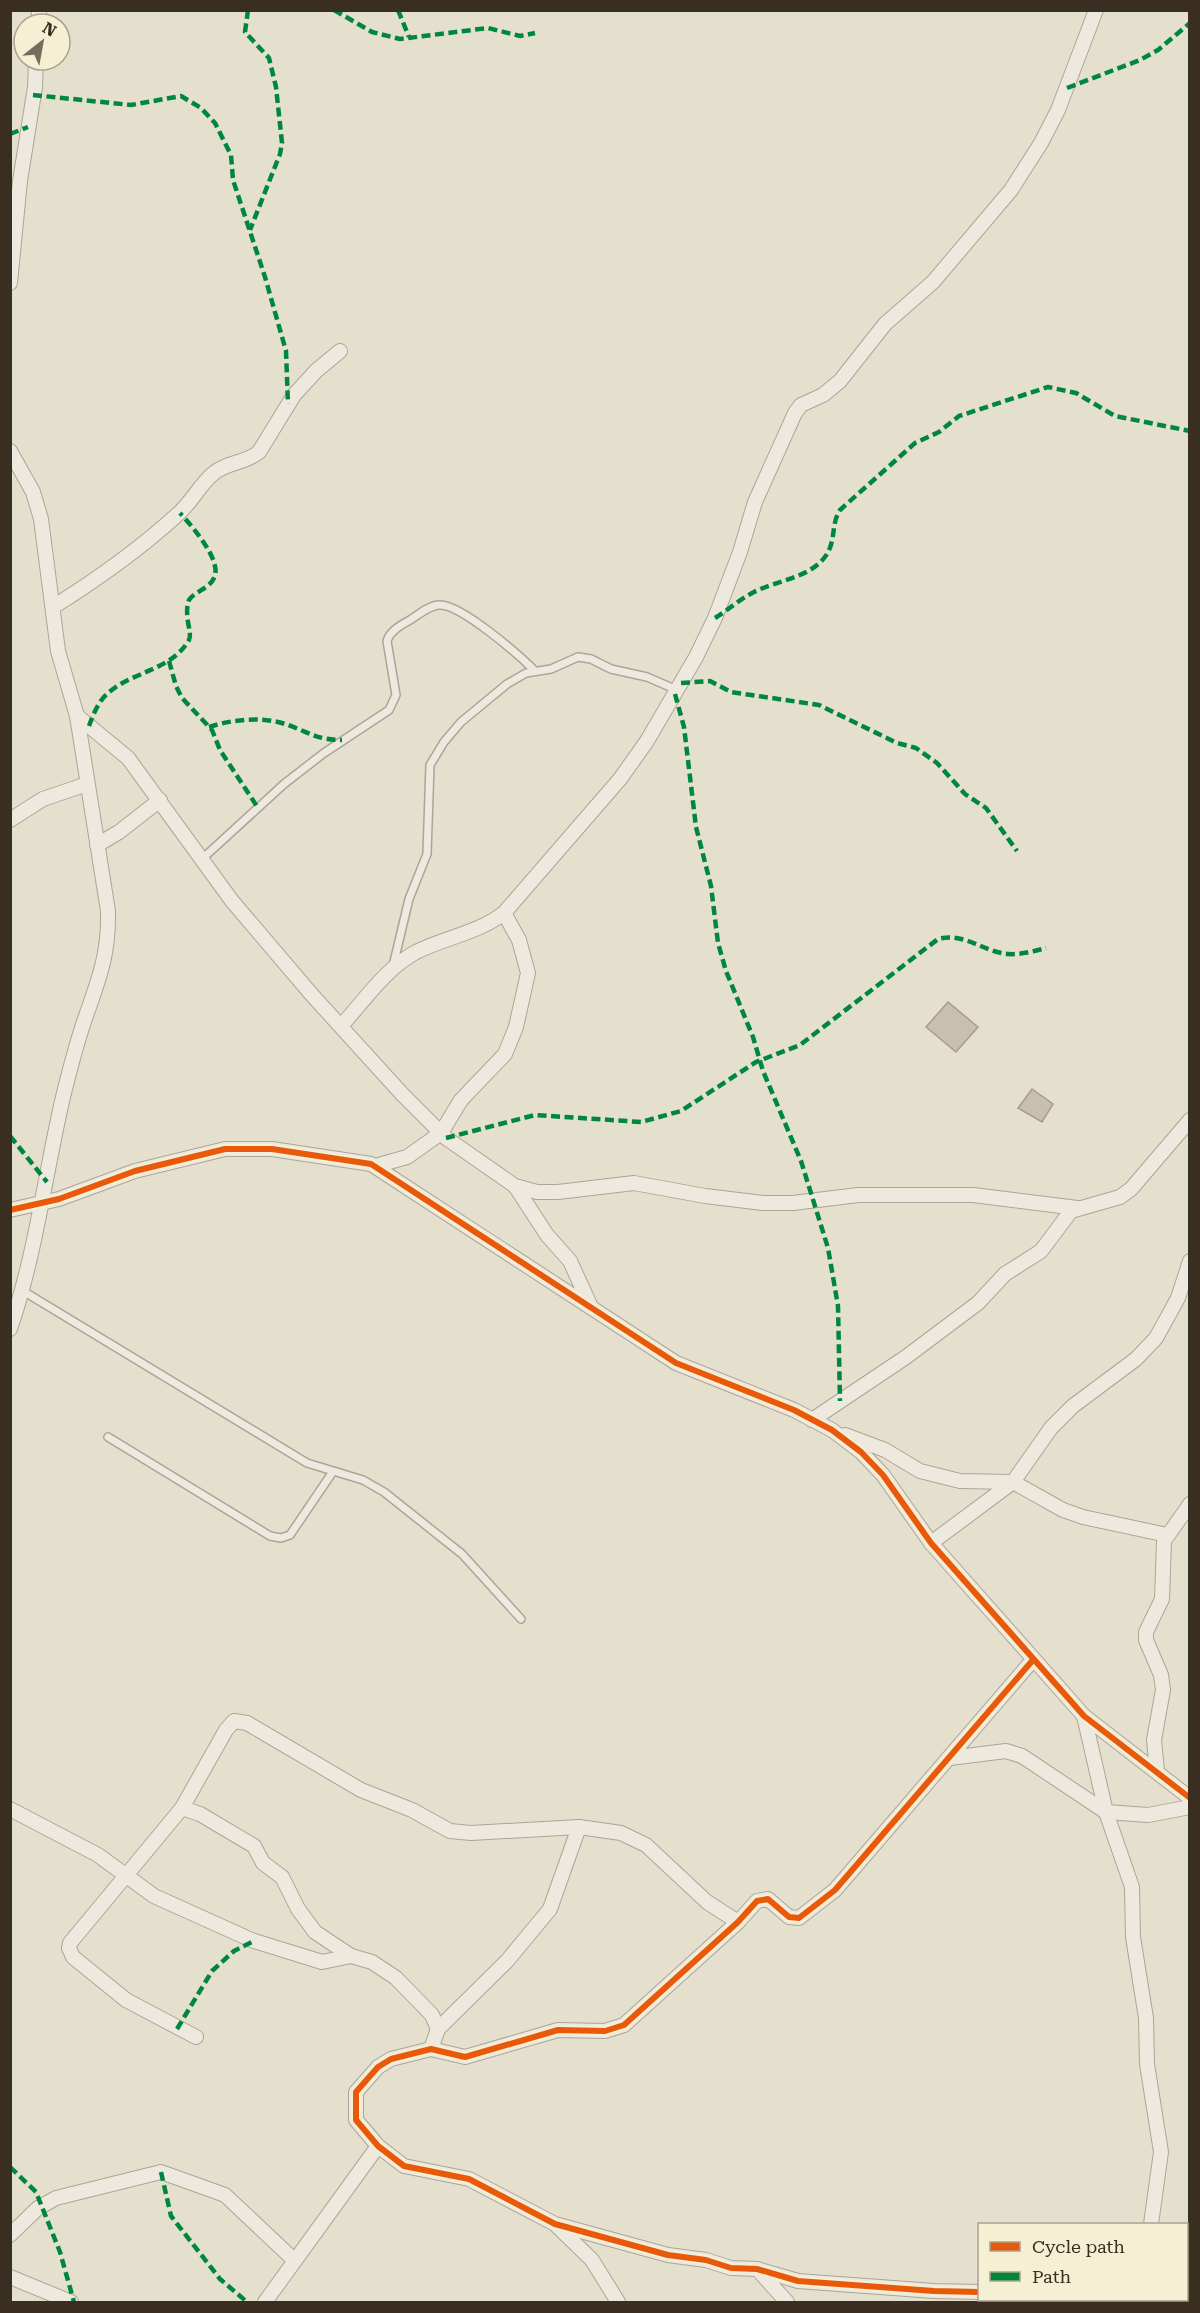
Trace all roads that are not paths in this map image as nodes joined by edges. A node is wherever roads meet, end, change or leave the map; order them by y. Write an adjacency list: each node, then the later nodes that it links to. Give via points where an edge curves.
1 (1096, 10): 8 (street, via 1058,110 1011,190 933,282 885,324 840,381 823,395 801,405 795,413 755,502 715,618)
2 (34, 72): 3 (street)
3 (10, 283)
4 (340, 351): 6 (street, via 294,395 260,452 217,470 180,513 154,535)
5 (10, 451): 6 (street, via 33,492 41,519)
6 (53, 607): 9 (street, via 58,651)
7 (535, 671): 8 (lane, via 586,657); 14 (lane, via 503,640 448,606 436,605 409,620 387,641 396,695 389,710 284,784); 16 (lane, via 507,684 461,722 433,759 428,780 427,854 409,899)
8 (677, 690): 15 (street, via 620,779)
9 (77, 716): 10 (street); 11 (street, via 123,753)
10 (87, 784): 12 (street, via 43,799); 13 (street)
11 (160, 800): 13 (street); 14 (street)
12 (10, 820)
13 (97, 845): 22 (street, via 108,911 108,948 63,1098)
14 (202, 860): 17 (street, via 232,901)
15 (504, 913): 16 (street, via 489,924 418,951); 19 (street, via 519,940 528,973 516,1027 505,1054 461,1100)
16 (392, 969): 17 (street)
17 (341, 1026): 19 (street)
18 (1190, 1120): 23 (street, via 1131,1189 1120,1197)
19 (441, 1133): 20 (street, via 407,1157); 21 (street)
20 (375, 1166): 22 (street, via 364,1161 272,1149 225,1149 135,1171); 27 (street)
21 (515, 1186): 23 (street, via 558,1192 634,1183 763,1203 867,1195 972,1195); 27 (street, via 570,1261)
22 (43, 1203): 24 (street); 26 (street)
23 (1077, 1208): 29 (street, via 1064,1217 1041,1251 1005,1274 978,1303)
24 (10, 1210)
25 (1190, 1261): 33 (street, via 1178,1298 1156,1338 1051,1428)
26 (23, 1292): 28 (street); 32 (lane, via 284,1450)
27 (591, 1307): 29 (street, via 676,1363)
28 (10, 1329)
29 (812, 1420): 30 (street)
30 (832, 1430): 33 (street, via 885,1450 920,1471 960,1481); 36 (street, via 883,1475)
31 (108, 1437): 32 (lane, via 270,1536 281,1538 290,1535)
32 (332, 1473): 37 (lane, via 363,1480 402,1506 462,1554)
33 (1013, 1482): 35 (street, via 1083,1517); 36 (street)
34 (1190, 1504): 35 (street)
35 (1167, 1535): 41 (street, via 1161,1603 1146,1632 1163,1690 1154,1740)
36 (931, 1544): 38 (street)
37 (520, 1619)
38 (1032, 1661): 39 (street); 40 (street)
39 (1084, 1716): 41 (street); 46 (street)
40 (950, 1758): 46 (street, via 1006,1751 1023,1756); 49 (street, via 826,1897 799,1918 789,1917 768,1899 757,1901)
41 (1157, 1771): 42 (street)
42 (1190, 1798)
43 (1190, 1806): 46 (street, via 1148,1815)
44 (182, 1808): 47 (street, via 234,1721 247,1723 361,1790 412,1810 450,1831); 48 (street); 50 (street, via 200,1814 254,1846 263,1863 282,1877 306,1921 325,1940)
45 (10, 1809): 48 (street)
46 (1106, 1812): 55 (street, via 1132,1887 1132,1937 1161,2152)
47 (579, 1827): 49 (street, via 621,1833 646,1845 707,1902); 51 (street, via 550,1908 507,1961)
48 (125, 1874): 50 (street, via 154,1896 254,1941 322,1962); 52 (street, via 69,1948 74,1957 126,2000)
49 (738, 1922): 53 (street, via 663,1987 646,2007 615,2029 558,2030 465,2057)
50 (351, 1956): 51 (street, via 372,1962 396,1978 432,2015)
51 (438, 2029): 53 (street)
52 (196, 2037)
53 (431, 2049): 54 (street, via 391,2059 378,2067 356,2092 356,2120)
54 (378, 2146): 56 (street, via 404,2166 469,2180); 58 (street)
55 (1150, 2223)
56 (555, 2224): 59 (street, via 668,2254 731,2268); 64 (street, via 592,2260)
57 (10, 2235): 58 (street, via 38,2208 56,2198 161,2172 225,2195)
58 (294, 2260): 63 (street)
59 (757, 2269): 61 (street, via 815,2283); 65 (street)
60 (10, 2277): 62 (street)
61 (978, 2292)
62 (71, 2302)
63 (265, 2302)
64 (618, 2302)
65 (787, 2302)

